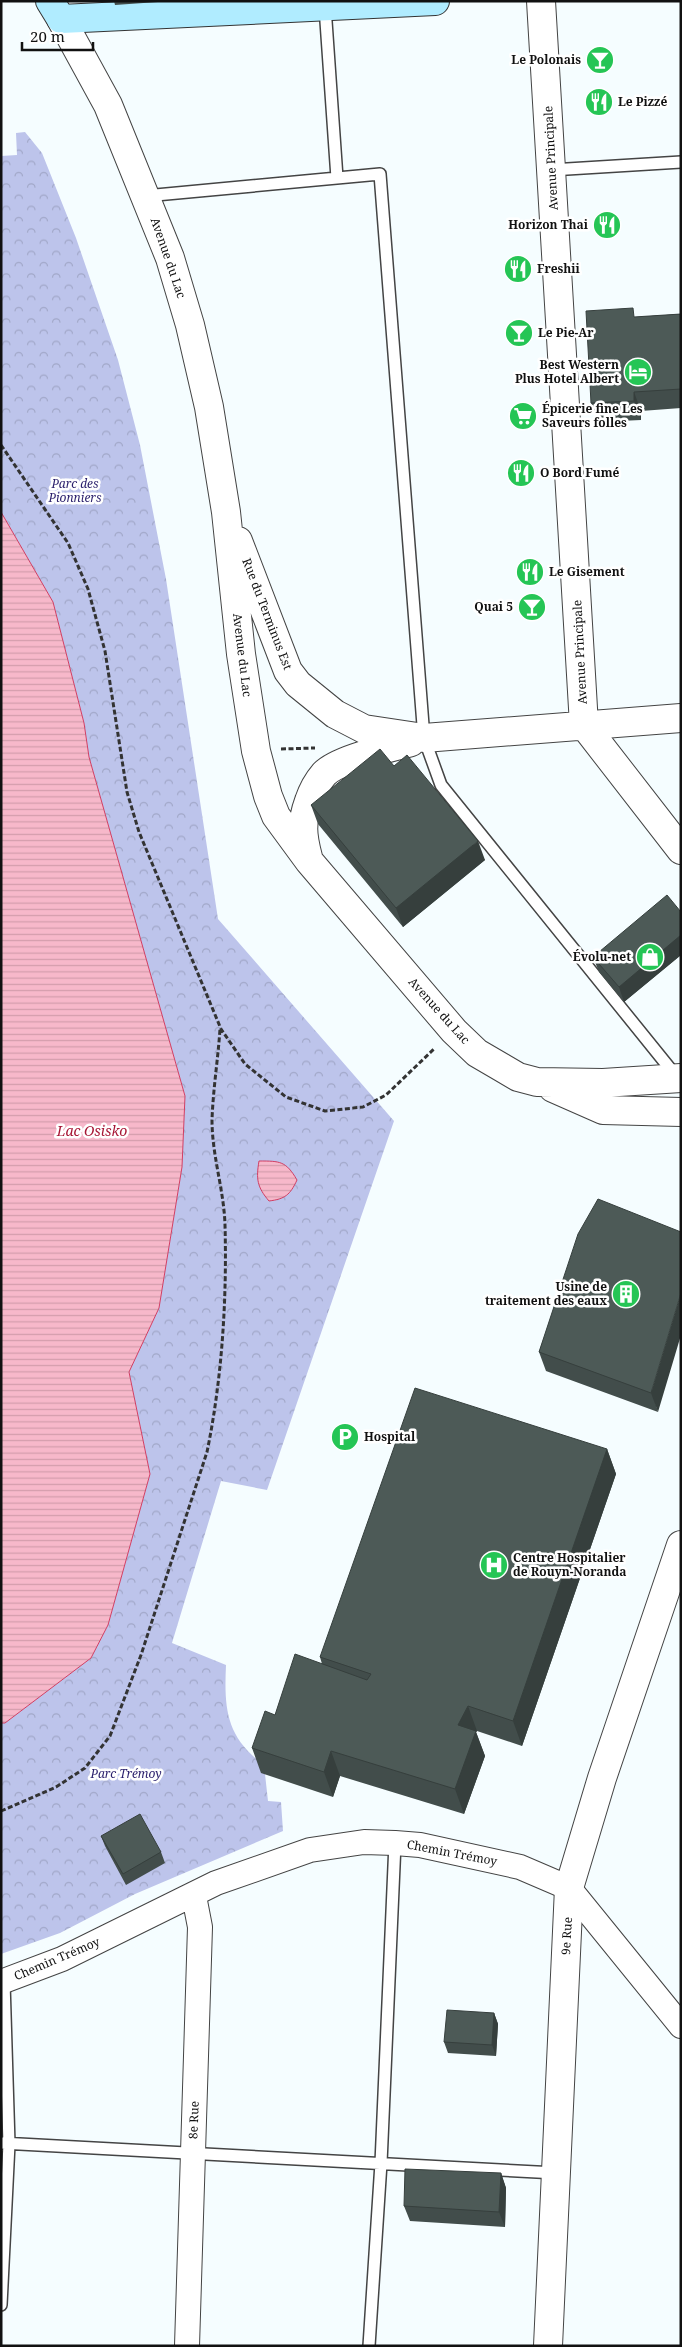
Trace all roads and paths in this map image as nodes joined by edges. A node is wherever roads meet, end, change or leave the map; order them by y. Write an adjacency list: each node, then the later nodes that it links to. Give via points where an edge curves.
1 (435, 1): 3 (main road)
2 (541, 1): 6 (street, Avenue Principale)
3 (324, 7): 4 (main road); 7 (lane)
4 (56, 10): 8 (street, Avenue du Lac, via 108,105)
5 (681, 162): 6 (lane)
6 (551, 170): 13 (street, Avenue Principale)
7 (336, 178): 8 (lane); 14 (lane, via 380,174)
8 (146, 196): 10 (street, Avenue du Lac, via 170,258 190,325 209,407)
9 (1, 445): 18 (path, via 68,543 88,589 105,651 128,792 139,832)
10 (226, 512): 11 (street, Rue du Terminus Est, via 288,671 298,684); 15 (street, Avenue du Lac, via 241,654)
11 (335, 714): 14 (street, Rue du Terminus Est, via 364,729); 15 (path, via 318,747)
12 (681, 718): 13 (street, Rue du Terminus Est)
13 (584, 725): 14 (street, Rue du Terminus Est); 16 (street)
14 (424, 738): 17 (street, via 347,761 325,773 312,793 302,819); 20 (lane, via 441,785)
15 (256, 751): 17 (street, Avenue du Lac, via 260,775 276,816)
16 (681, 850)
17 (309, 861): 19 (street, Avenue du Lac)
18 (220, 1029): 19 (path, via 246,1064 286,1097 325,1111 363,1108 386,1095); 24 (path, via 212,1120 215,1159 223,1195 224,1287 213,1420 206,1452 141,1655 110,1736 85,1768 56,1786)
19 (454, 1031): 21 (street, Avenue du Lac, via 485,1058 518,1077)
20 (679, 1078): 21 (street, Avenue du Lac, via 603,1084)
21 (538, 1082): 22 (street, via 603,1110)
22 (681, 1112)
23 (681, 1545): 26 (street, 9e Rue, via 602,1778)
24 (1, 1811)
25 (395, 1842): 26 (street, Chemin Trémoy, via 520,1866); 27 (street, Chemin Trémoy, via 364,1842 310,1850 216,1883); 32 (lane)
26 (569, 1888): 29 (street, Chemin Trémoy); 33 (street, 9e Rue)
27 (194, 1896): 28 (street, Chemin Trémoy, via 62,1960); 31 (street, 8e Rue, via 200,1927)
28 (3, 1982): 30 (lane)
29 (681, 2026)
30 (5, 2144): 31 (lane); 34 (lane)
31 (193, 2154): 32 (lane); 35 (street, 8e Rue)
32 (381, 2163): 33 (lane); 36 (lane)
33 (556, 2173): 37 (street, 9e Rue)
34 (1, 2305)
35 (187, 2346)
36 (369, 2346)
37 (548, 2346)

